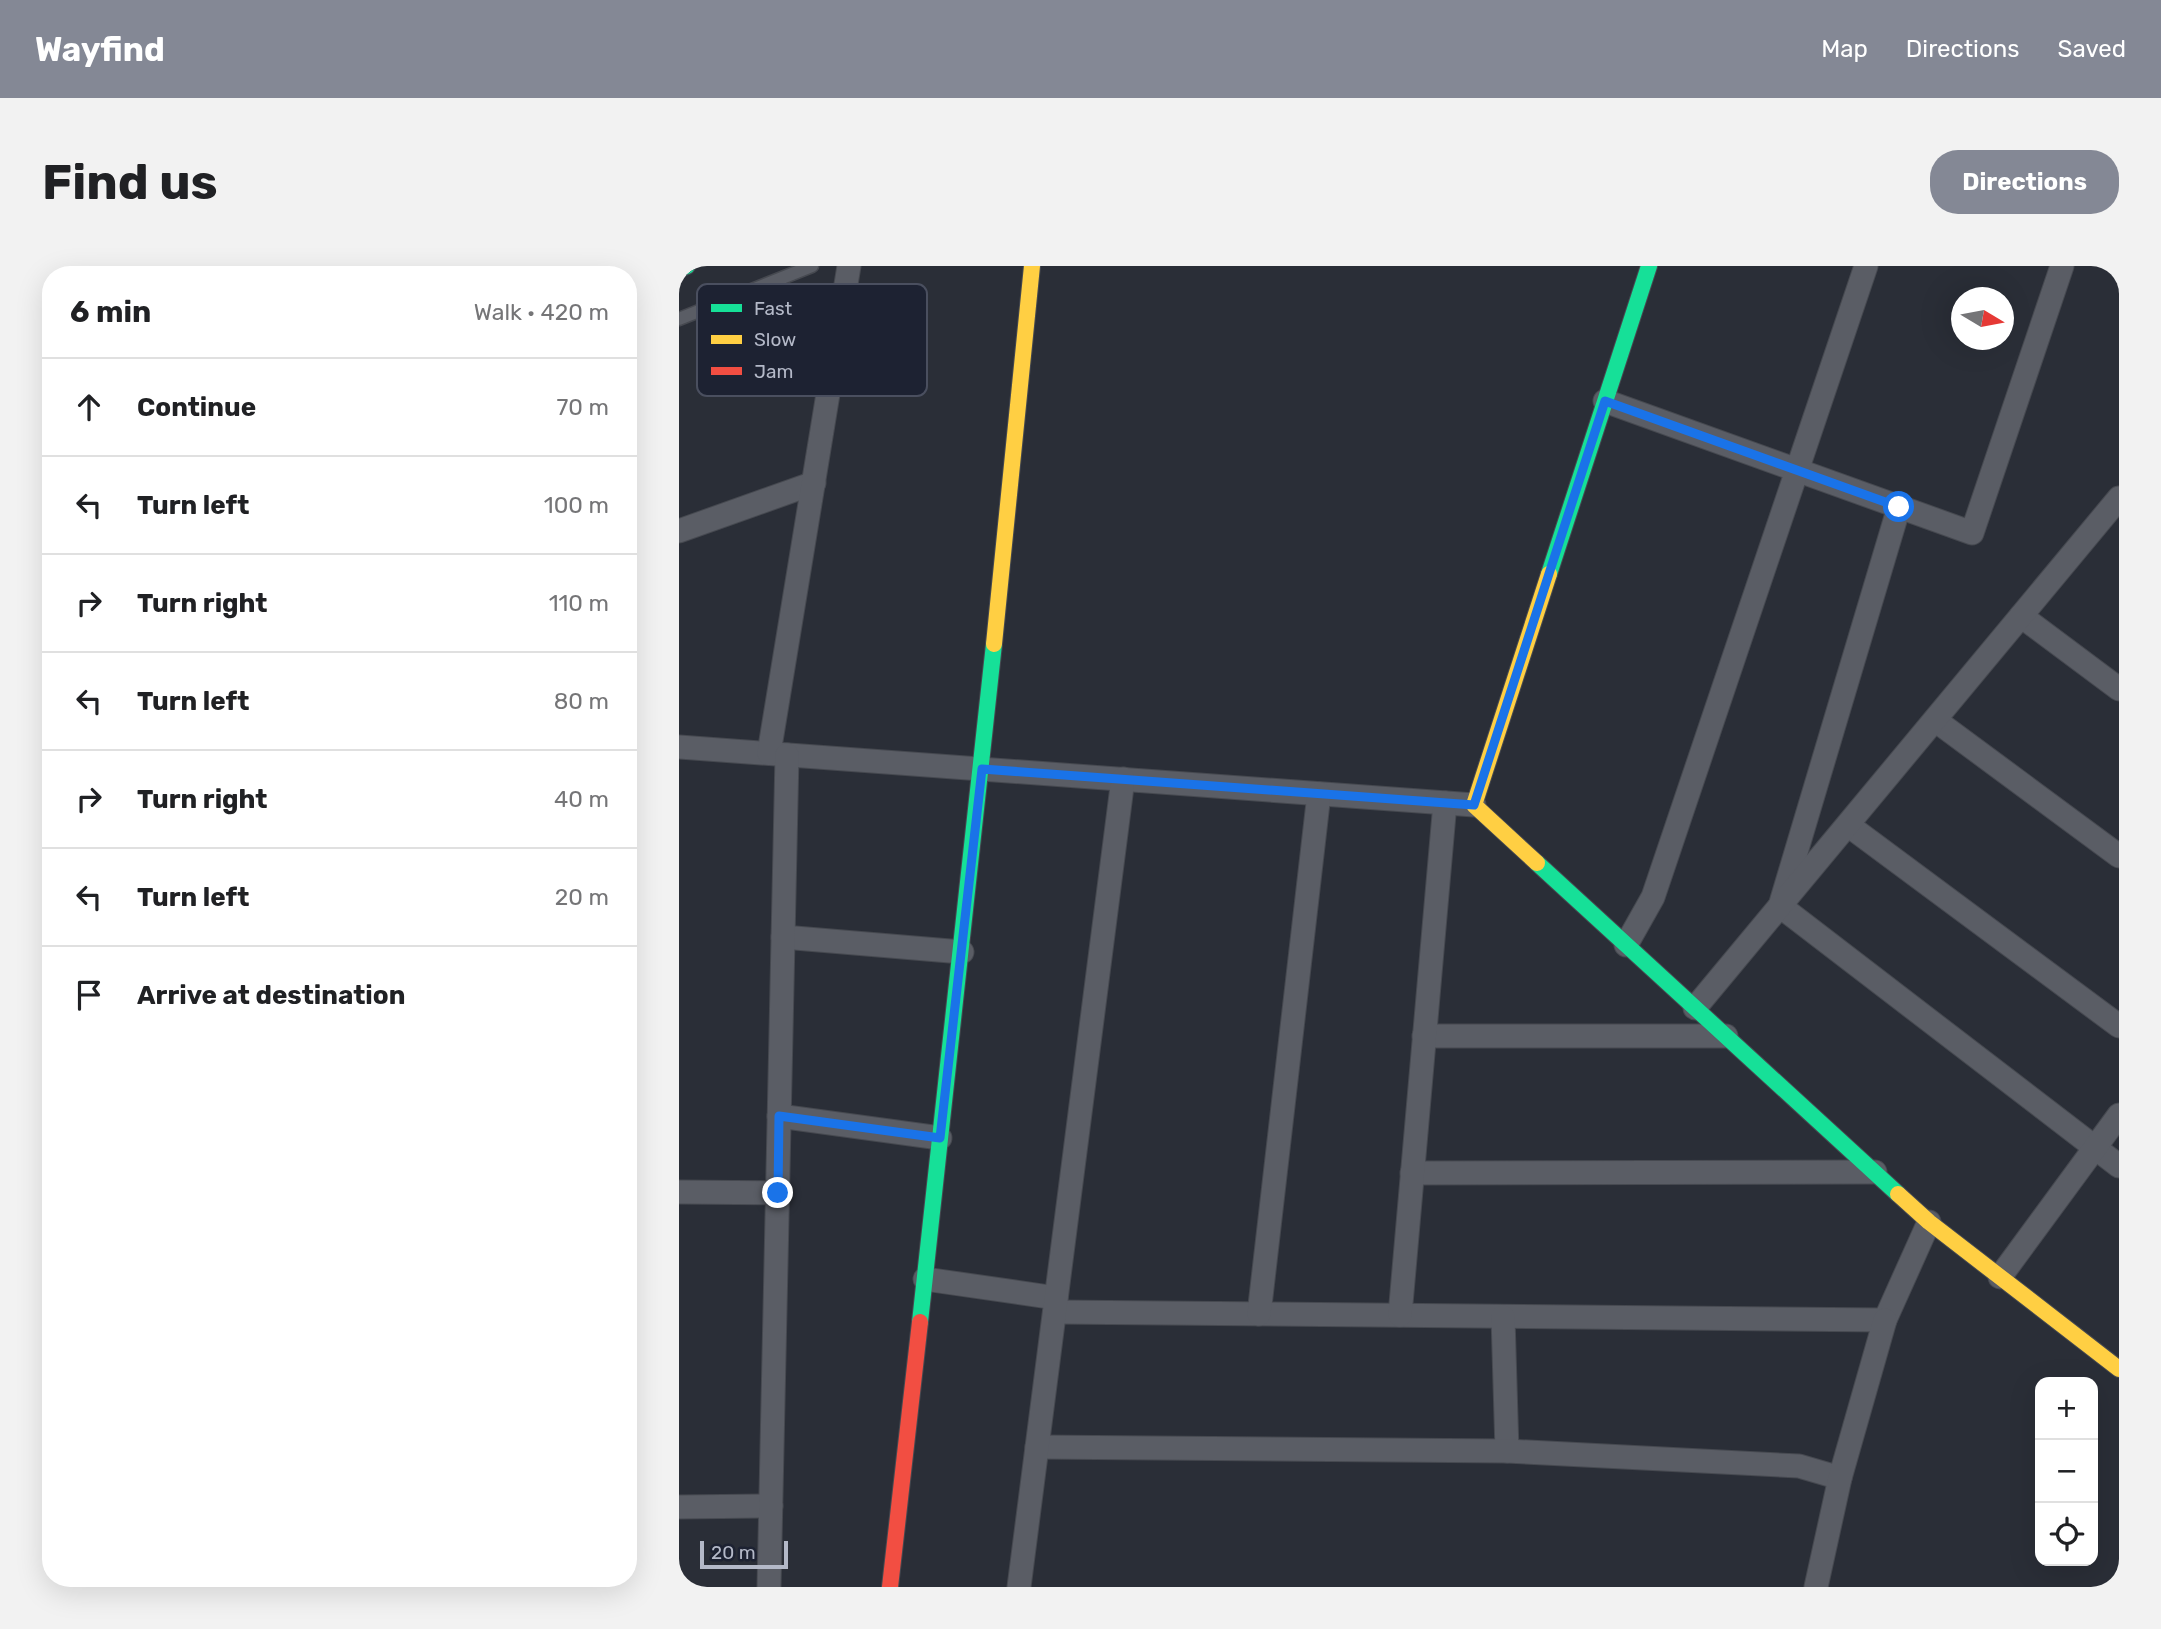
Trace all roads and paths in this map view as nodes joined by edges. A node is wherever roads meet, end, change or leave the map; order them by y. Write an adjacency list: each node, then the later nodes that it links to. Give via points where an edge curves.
1 (687, 266): 8 (main road)
2 (812, 266): 9 (lane)
3 (849, 266): 10 (street)
4 (1032, 266): 25 (main road)
5 (1649, 266): 14 (main road)
6 (1866, 266): 15 (street)
7 (2062, 266): 18 (street, via 1972,533)
8 (679, 269)
9 (766, 284)
10 (846, 284)
11 (697, 311): 12 (lane)
12 (679, 318)
13 (828, 396): 16 (street)
14 (1605, 401): 15 (street); 29 (main road)
15 (1796, 470): 18 (street); 34 (street, via 1653,897)
16 (814, 483): 19 (street); 24 (street)
17 (2117, 504): 20 (street)
18 (1899, 507): 32 (street)
19 (679, 531)
20 (2021, 616): 21 (street); 22 (street)
21 (2119, 689)
22 (1935, 720): 30 (street); 31 (street)
23 (679, 747): 24 (street)
24 (778, 754): 25 (street); 33 (street)
25 (982, 769): 26 (street); 35 (main road)
26 (1123, 779): 27 (street); 52 (street)
27 (1319, 794): 28 (street); 53 (street)
28 (1444, 803): 29 (street); 38 (street)
29 (1474, 805): 34 (main road)
30 (1848, 825): 32 (street); 37 (street)
31 (2119, 856)
32 (1780, 906): 36 (street); 43 (street)
33 (783, 937): 35 (street); 41 (street)
34 (1626, 945): 36 (main road)
35 (962, 952): 42 (main road)
36 (1695, 1008): 39 (main road)
37 (2119, 1026)
38 (1424, 1036): 39 (street); 46 (street)
39 (1726, 1036): 45 (main road)
40 (2119, 1115): 43 (street)
41 (779, 1116): 42 (street); 48 (street)
42 (940, 1138): 51 (main road)
43 (2095, 1149): 44 (street); 50 (street)
44 (2119, 1166)
45 (1875, 1172): 46 (street); 49 (main road)
46 (1412, 1173): 54 (street)
47 (679, 1192): 48 (street)
48 (778, 1193): 61 (street)
49 (1929, 1222): 50 (main road); 56 (street)
50 (2000, 1277): 57 (main road)
51 (925, 1279): 52 (street); 64 (main road)
52 (1056, 1305): 53 (street); 58 (street)
53 (1259, 1314): 54 (street)
54 (1400, 1315): 55 (street)
55 (1503, 1317): 56 (street); 59 (street)
56 (1885, 1320): 60 (street)
57 (2119, 1369)
58 (1037, 1447): 59 (street); 65 (street)
59 (1507, 1451): 60 (street, via 1799,1466)
60 (1840, 1478): 66 (street)
61 (771, 1506): 62 (street); 63 (street)
62 (679, 1507)
63 (769, 1587)
64 (890, 1587)
65 (1019, 1587)
66 (1816, 1587)

